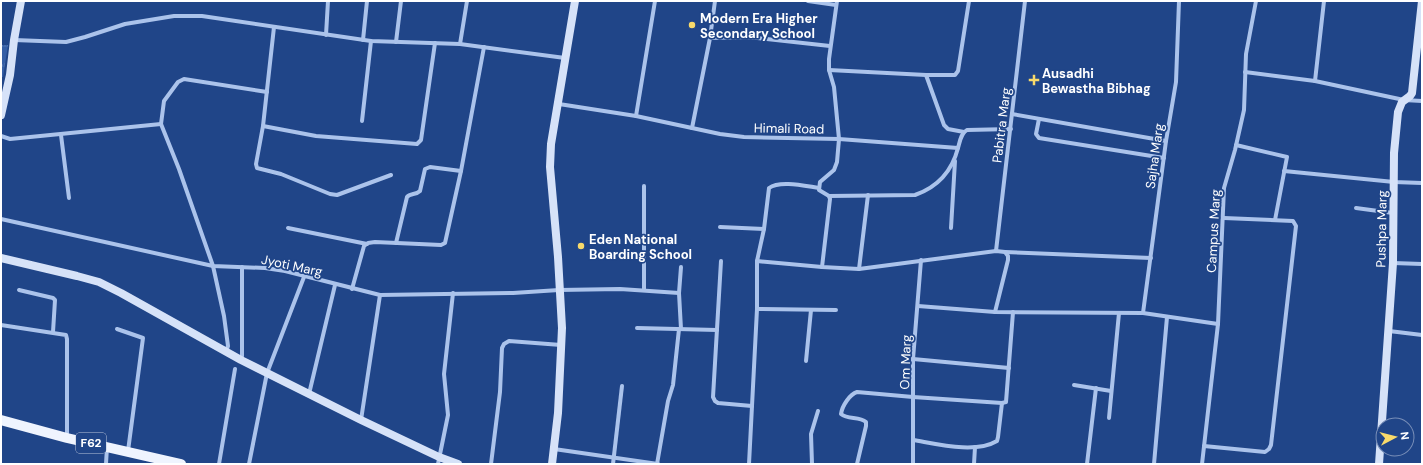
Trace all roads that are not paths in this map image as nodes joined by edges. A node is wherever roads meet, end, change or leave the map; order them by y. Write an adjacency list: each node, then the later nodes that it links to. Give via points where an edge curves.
1 (21, 1): 21 (street)
2 (328, 1): 19 (street)
3 (367, 1): 22 (street)
4 (401, 1): 24 (street)
5 (467, 1): 26 (street)
6 (575, 1): 29 (street)
7 (655, 1): 40 (street)
8 (709, 1): 9 (street)
9 (715, 1): 20 (street)
10 (808, 1): 17 (street)
11 (969, 1): 32 (street, via 957,73)
12 (1025, 1): 38 (street, Pabitra Marg)
13 (1179, 1): 51 (street, Sajha Marg, via 1176,82)
14 (1256, 1): 31 (street, Campus Marg)
15 (1324, 1): 33 (street)
16 (1422, 1): 35 (street, Pushpa Marg, via 1412,93)
17 (837, 3): 27 (street)
18 (274, 27): 19 (street); 21 (street, via 202,16 174,16 125,24 66,42); 34 (street)
19 (326, 35): 22 (street)
20 (710, 38): 27 (street, via 748,36); 45 (street)
21 (14, 40): 39 (street, via 10,75)
22 (363, 40): 23 (street)
23 (371, 41): 24 (street); 42 (street)
24 (396, 42): 25 (street)
25 (435, 43): 26 (street); 44 (street, via 421,140 418,144 316,136)
26 (460, 44): 28 (street)
27 (830, 46): 30 (street)
28 (484, 47): 29 (street); 56 (street)
29 (565, 58): 37 (street)
30 (829, 70): 32 (street); 50 (street, via 834,87)
31 (1245, 72): 33 (street); 52 (street, Campus Marg, via 1244,110)
32 (926, 75): 47 (street, via 944,126)
33 (1315, 81): 35 (street)
34 (267, 92): 43 (street, via 184,79 178,82 164,101); 44 (street)
35 (1404, 100): 36 (street); 59 (street, Pushpa Marg, via 1398,112)
36 (1422, 101)
37 (558, 104): 40 (street, Himali Road); 95 (street, via 550,167)
38 (1012, 114): 41 (street); 46 (street, Pabitra Marg)
39 (1, 115)
40 (636, 116): 45 (street, Himali Road)
41 (1039, 119): 51 (street); 54 (street, via 1036,134 1039,138)
42 (362, 121)
43 (161, 124): 48 (street); 86 (street, via 180,169)
44 (263, 126): 58 (street, via 256,164 259,169 281,174 337,195)
45 (692, 128): 50 (street, Himali Road, via 744,137)
46 (1011, 129): 47 (street); 77 (street, Pabitra Marg)
47 (964, 132): 53 (street)
48 (61, 134): 49 (street, via 10,139); 65 (street)
49 (1, 136)
50 (839, 139): 53 (street, Himali Road); 62 (street, via 837,166 820,182)
51 (1166, 141): 54 (street, Sajha Marg)
52 (1236, 146): 57 (street, via 1286,156); 68 (street, Campus Marg, via 1224,188)
53 (958, 148): 55 (street)
54 (1164, 158): 80 (street, Sajha Marg)
55 (955, 161): 63 (street, via 944,178 927,191 915,195); 73 (street)
56 (461, 171): 75 (street, via 430,167 425,169 420,191 407,197); 75 (street, via 444,244)
57 (1284, 171): 59 (street); 70 (street)
58 (391, 175)
59 (1394, 182): 60 (street); 67 (street, Pushpa Marg)
60 (1422, 183)
61 (644, 186): 96 (street)
62 (819, 188): 64 (street); 74 (street, via 782,184 769,188)
63 (868, 195): 64 (street); 90 (street)
64 (829, 196): 89 (street)
65 (69, 198)
66 (1356, 208): 67 (street)
67 (1394, 213): 84 (street, Pushpa Marg)
68 (1224, 218): 70 (street); 109 (street, Campus Marg)
69 (1, 219): 86 (street, Jyoti Marg)
70 (1275, 220): 141 (street, via 1293,221 1296,226 1271,445 1265,452)
71 (720, 227): 74 (street)
72 (288, 228): 76 (street)
73 (951, 228)
74 (764, 229): 83 (street)
75 (396, 243): 76 (street)
76 (367, 244): 93 (street, via 364,246)
77 (996, 251): 78 (street); 81 (street)
78 (1005, 252): 80 (street); 104 (street, via 1008,260)
79 (1, 258): 119 (street, via 99,282)
80 (1151, 258): 107 (street, Sajha Marg)
81 (921, 260): 90 (street); 100 (street, Om Marg)
82 (721, 261): 114 (street)
83 (757, 261): 89 (street); 101 (street)
84 (1393, 263): 85 (street); 115 (street, Pushpa Marg)
85 (1422, 264)
86 (213, 266): 87 (street, Jyoti Marg); 119 (street, via 224,316 228,346)
87 (242, 267): 91 (street, Jyoti Marg, via 265,268); 121 (street)
88 (681, 267): 98 (street)
89 (822, 267): 90 (street)
90 (859, 269)
91 (304, 277): 92 (street, Jyoti Marg); 125 (street)
92 (335, 285): 93 (street, Jyoti Marg); 130 (street)
93 (352, 289): 99 (street, Jyoti Marg)
94 (19, 290): 116 (street, via 55,300)
95 (559, 290): 96 (street, Jyoti Marg); 97 (street, Jyoti Marg); 118 (street)
96 (644, 290): 98 (street, Jyoti Marg)
97 (453, 293): 99 (street, Jyoti Marg); 147 (street, via 444,374 448,415)
98 (678, 293): 113 (street)
99 (380, 295): 137 (street)
100 (918, 306): 104 (street); 120 (street, Om Marg)
101 (757, 309): 102 (street); 133 (street)
102 (811, 310): 103 (street); 122 (street)
103 (836, 310)
104 (995, 312): 105 (street)
105 (1013, 312): 106 (street); 123 (street)
106 (1119, 313): 107 (street); 129 (street)
107 (1142, 313): 108 (street)
108 (1167, 317): 109 (street); 164 (street)
109 (1218, 324): 141 (street, Campus Marg)
110 (1, 325): 116 (street)
111 (637, 328): 113 (street)
112 (116, 329): 145 (street, via 143,338)
113 (680, 329): 114 (street); 157 (street, via 673,385)
114 (717, 330): 133 (street, via 714,399 718,403)
115 (1388, 331): 117 (street); 166 (street, Pushpa Marg)
116 (54, 332): 139 (street, via 66,335 67,339)
117 (1422, 335)
118 (561, 345): 144 (street); 154 (street, via 509,342 504,344)
119 (226, 352): 121 (street)
120 (914, 359): 123 (street); 131 (street, Om Marg)
121 (241, 360): 125 (street)
122 (806, 361)
123 (1009, 368): 132 (street, via 1007,401)
124 (235, 369): 151 (street)
125 (267, 373): 130 (street); 152 (street)
126 (1074, 385): 128 (street)
127 (622, 386): 146 (street)
128 (1096, 388): 129 (street); 163 (street)
129 (1112, 391): 135 (street)
130 (308, 394): 137 (street)
131 (913, 398): 132 (street); 140 (street, Om Marg); 160 (street, via 852,393 841,414 866,422)
132 (1002, 403): 142 (street, via 996,442)
133 (752, 406): 158 (street)
134 (818, 411): 159 (street, via 811,434)
135 (1109, 418)
136 (1, 420): 139 (main road, F62)
137 (361, 420): 147 (street)
138 (1, 426): 143 (main road, F62)
139 (67, 438): 143 (main road, F62)
140 (913, 440): 142 (street); 161 (street, Om Marg)
141 (1204, 446): 165 (street, Campus Marg)
142 (975, 447): 162 (street)
143 (107, 449): 145 (main road, F62); 148 (main road, F62); 149 (street)
144 (554, 449): 146 (street); 155 (street)
145 (128, 452): 148 (main road, F62)
146 (614, 458): 156 (street); 157 (street)
147 (438, 460): 153 (street)
148 (164, 463): 150 (main road, F62)
149 (106, 464)
150 (181, 464)
151 (219, 464)
152 (249, 464)
153 (458, 464)
154 (491, 464)
155 (552, 464)
156 (613, 464)
157 (658, 464)
158 (749, 464)
159 (812, 464)
160 (857, 464)
161 (913, 464)
162 (974, 464)
163 (1087, 464)
164 (1154, 464)
165 (1202, 464)
166 (1379, 464)

